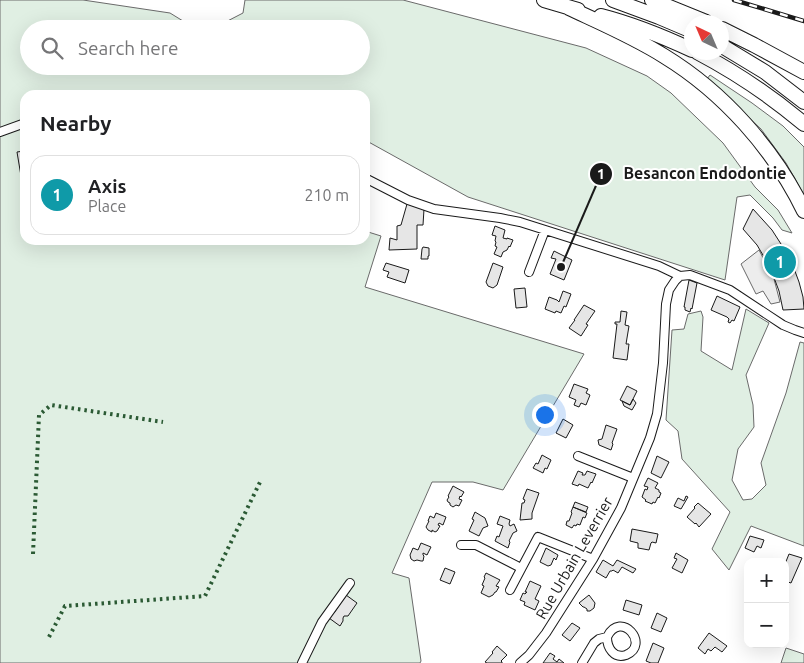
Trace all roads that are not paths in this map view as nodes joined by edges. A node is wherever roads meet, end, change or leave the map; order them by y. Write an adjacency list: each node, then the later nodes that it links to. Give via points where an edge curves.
1 (544, 0): 4 (highway)
2 (613, 0): 6 (highway)
3 (652, 0): 5 (highway)
4 (569, 8): 8 (highway, via 621,22); 17 (highway, via 650,48 708,88 764,147)
5 (689, 15)
6 (684, 28)
7 (729, 32): 11 (highway)
8 (684, 46)
9 (729, 50): 12 (highway, via 765,72)
10 (711, 60): 13 (highway, via 770,96)
11 (804, 72)
12 (804, 102)
13 (804, 124)
14 (20, 126): 15 (street)
15 (0, 132)
16 (370, 181): 18 (street, via 434,209 500,218)
17 (804, 211)
18 (545, 230): 19 (street); 20 (street, via 659,266)
19 (529, 272)
20 (680, 276): 21 (street, via 690,275 730,290 783,325); 23 (street, Rue Urbain Leverrier, via 669,290 666,304 657,414)
21 (804, 333)
22 (578, 456): 23 (street)
23 (633, 478): 25 (street, Rue Urbain Leverrier, via 621,508)
24 (460, 545): 26 (street, via 476,545)
25 (593, 559): 26 (street, via 538,537); 31 (street, Rue Urbain Leverrier, via 546,632)
26 (521, 568): 28 (street)
27 (350, 583): 30 (street, via 322,622)
28 (510, 590)
29 (607, 638): 32 (street, via 594,643)
30 (302, 663)
31 (520, 663)
32 (582, 663)

